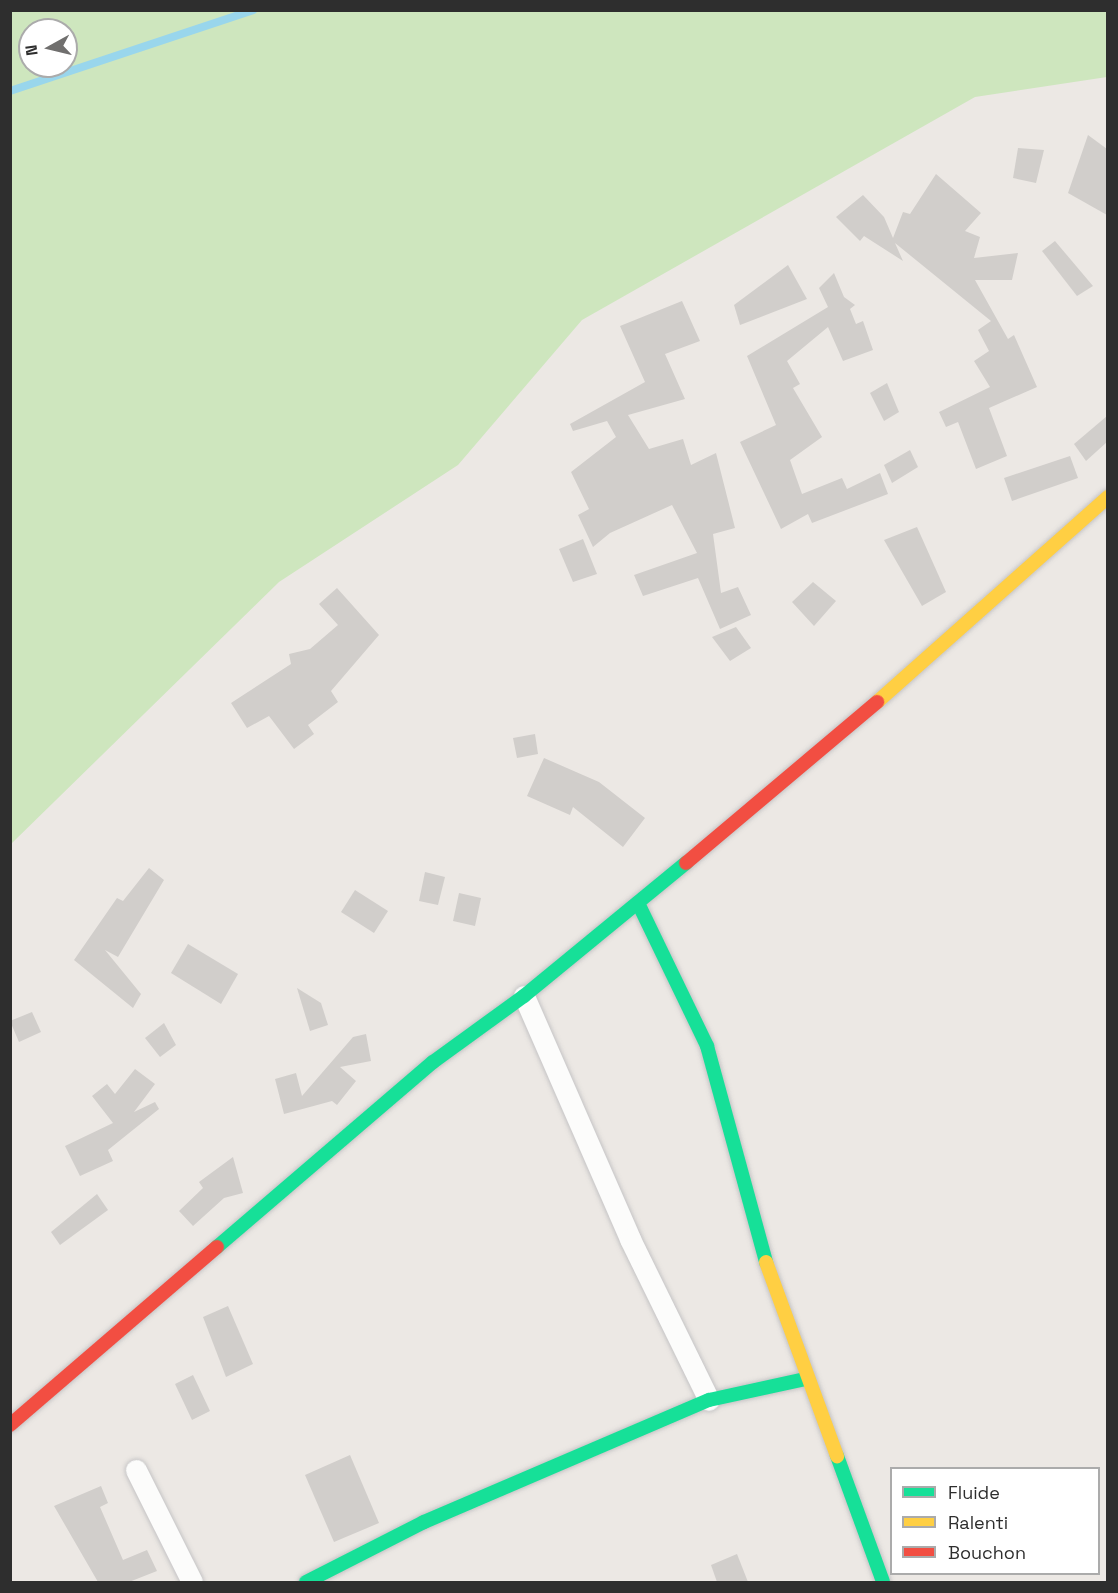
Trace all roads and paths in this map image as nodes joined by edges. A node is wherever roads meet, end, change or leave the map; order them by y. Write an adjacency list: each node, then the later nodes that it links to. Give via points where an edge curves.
1 (1107, 496): 2 (street, via 828,746)
2 (638, 903): 3 (street); 4 (street, via 707,1046 753,1226)
3 (524, 996): 5 (street, via 630,1239); 6 (street, via 433,1062)
4 (805, 1379): 5 (street); 10 (street)
5 (710, 1400): 9 (street, via 423,1522)
6 (10, 1425)
7 (136, 1470): 8 (street)
8 (192, 1582)
9 (306, 1582)
10 (883, 1582)

